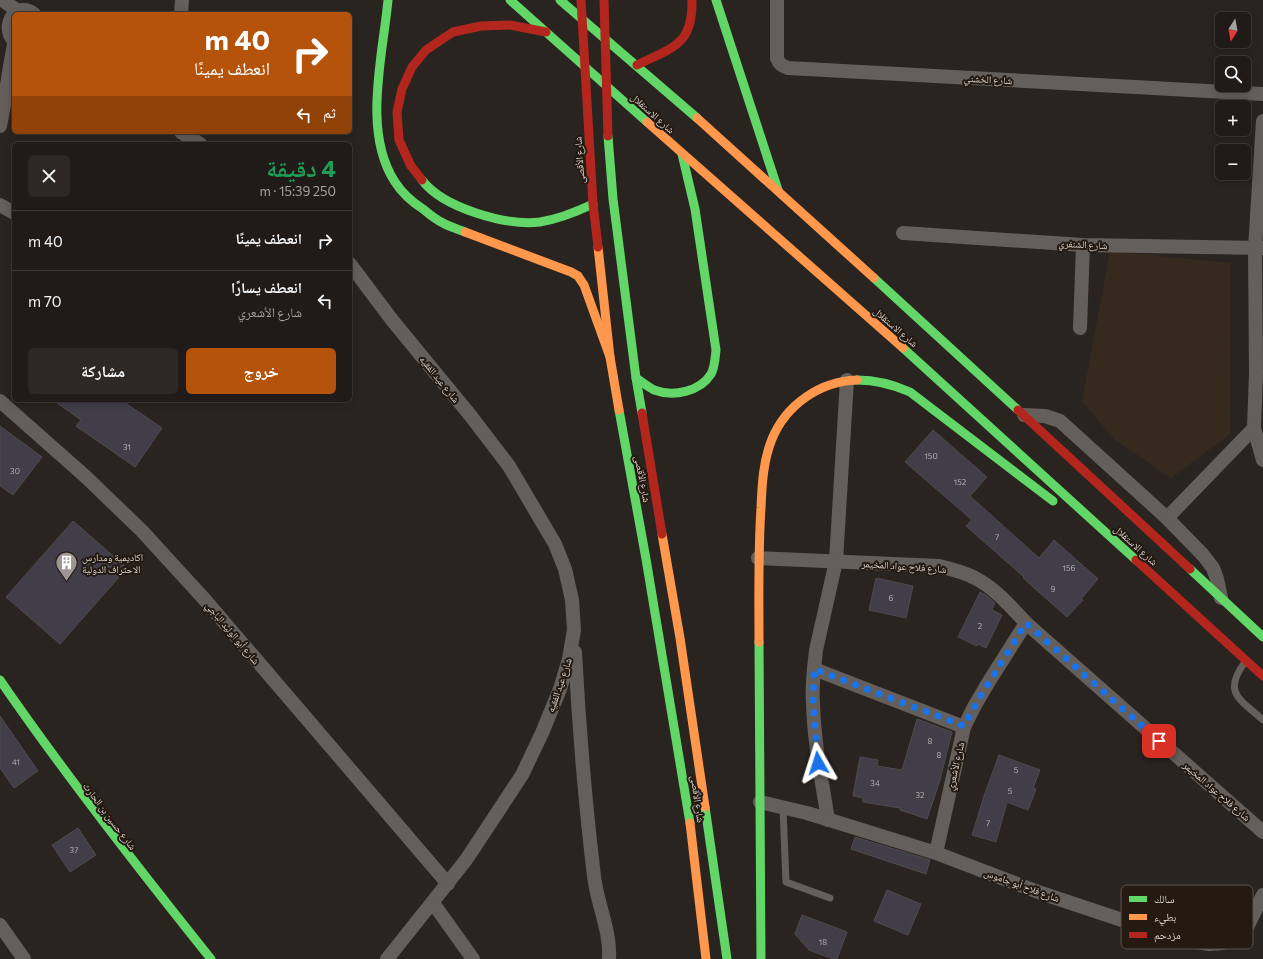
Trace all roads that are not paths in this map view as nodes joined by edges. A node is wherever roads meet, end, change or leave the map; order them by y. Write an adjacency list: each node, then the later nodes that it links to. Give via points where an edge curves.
1 (2, 0): 11 (street)
2 (182, 0): 12 (street)
3 (388, 0): 36 (main road, via 377,115 382,154 391,176 406,194 442,223 578,276 584,285)
4 (510, 0): 15 (main road, شارع الاستقلال)
5 (560, 0): 18 (main road, شارع الاستقلال)
6 (582, 0): 28 (main road, شارع الأقصى)
7 (604, 0): 38 (main road, شارع الأقصى, via 608,146)
8 (692, 0): 18 (main road, via 693,10 685,35 674,47)
9 (716, 0): 27 (main road)
10 (777, 0): 19 (street, شارع الخشني, via 777,58 778,63 788,68)
11 (27, 9)
12 (181, 12)
13 (12, 15): 14 (street)
14 (3, 21): 16 (street)
15 (546, 32): 26 (main road, شارع الاستقلال); 28 (main road, via 510,25 481,26 453,32 426,50 412,67 402,89 397,112 399,140 411,166 428,187 454,204 481,215 513,222 540,222 567,216)
16 (12, 39)
17 (12, 55): 21 (street)
18 (637, 65): 27 (main road, شارع الاستقلال)
19 (1263, 94)
20 (12, 97): 21 (street)
21 (4, 108): 23 (street)
22 (1263, 121): 33 (street)
23 (0, 126)
24 (184, 134): 25 (street)
25 (197, 142)
26 (682, 154): 38 (main road, via 696,217 716,350 714,366 709,376 697,388 681,393 669,394 655,390); 47 (main road, شارع الاستقلال, via 928,369)
27 (778, 191): 41 (main road, شارع الاستقلال)
28 (593, 204): 36 (main road, شارع الأقصى)
29 (0, 205): 30 (street)
30 (12, 212)
31 (903, 232): 32 (street, شارع الشنفري)
32 (1083, 245): 33 (street, شارع الشنفري); 35 (street)
33 (1259, 248): 37 (street)
34 (352, 267): 52 (street, شارع عيد الفقيه, via 509,466 555,544 565,569 572,600)
35 (1080, 328)
36 (610, 357): 77 (main road, شارع الأقصى, via 688,806)
37 (1260, 373): 42 (street)
38 (636, 378): 78 (main road, شارع الأقصى, via 680,638)
39 (847, 380): 44 (main road, via 888,383 910,392); 48 (main road, via 803,397 787,412 775,430 766,455 762,480); 49 (street)
40 (0, 401): 65 (street, شارع أبو الوليد الباجي, via 86,477 142,531 206,601)
41 (1024, 415): 46 (street, via 1045,416 1060,421); 50 (main road, شارع الاستقلال)
42 (1254, 428): 43 (street); 46 (street)
43 (1263, 460)
44 (1063, 509)
45 (1076, 517): 47 (main road)
46 (1167, 518): 50 (street, via 1203,555 1212,568)
47 (1109, 535): 54 (main road, شارع الاستقلال)
48 (758, 558): 49 (street, شارع فلاح عواد المخيمر); 60 (main road)
49 (836, 561): 51 (street, شارع فلاح عواد المخيمر, via 939,566 962,572 976,578 995,592); 55 (street)
50 (1221, 598): 53 (main road, شارع الاستقلال)
51 (1026, 623): 59 (street, شارع الأشعري); 63 (street, شارع فلاح عواد المخيمر)
52 (574, 630): 65 (street, شارع عيد الفقيه, via 560,689 522,775); 76 (street, via 591,851 594,879 610,947)
53 (1263, 637)
54 (1246, 660): 56 (main road, شارع الاستقلال); 58 (lane, via 1235,676 1234,688 1240,699)
55 (814, 669): 59 (street); 62 (street, via 814,726)
56 (1263, 676)
57 (0, 680): 73 (main road, شارع حسين بن الحارث, via 74,786)
58 (1263, 720)
59 (964, 726): 64 (street, شارع الأشعري)
60 (760, 802): 61 (street, شارع فلاح أبو جاموس); 79 (main road)
61 (783, 808): 62 (street, شارع فلاح أبو جاموس); 67 (lane, via 786,882)
62 (828, 820): 64 (street, شارع فلاح أبو جاموس)
63 (1263, 832)
64 (936, 853): 70 (street, شارع فلاح أبو جاموس, via 1041,893)
65 (448, 884): 68 (street, شارع عيد الفقيه)
66 (1263, 895): 69 (street, شارع فلاح أبو جاموس)
67 (830, 898)
68 (433, 903): 74 (street, شارع عيد الفقيه); 75 (street)
69 (1253, 915)
70 (1121, 920)
71 (0, 925): 72 (street)
72 (24, 959)
73 (211, 959)
74 (387, 959)
75 (473, 959)
76 (609, 959)
77 (706, 959)
78 (727, 959)
79 (761, 959)

